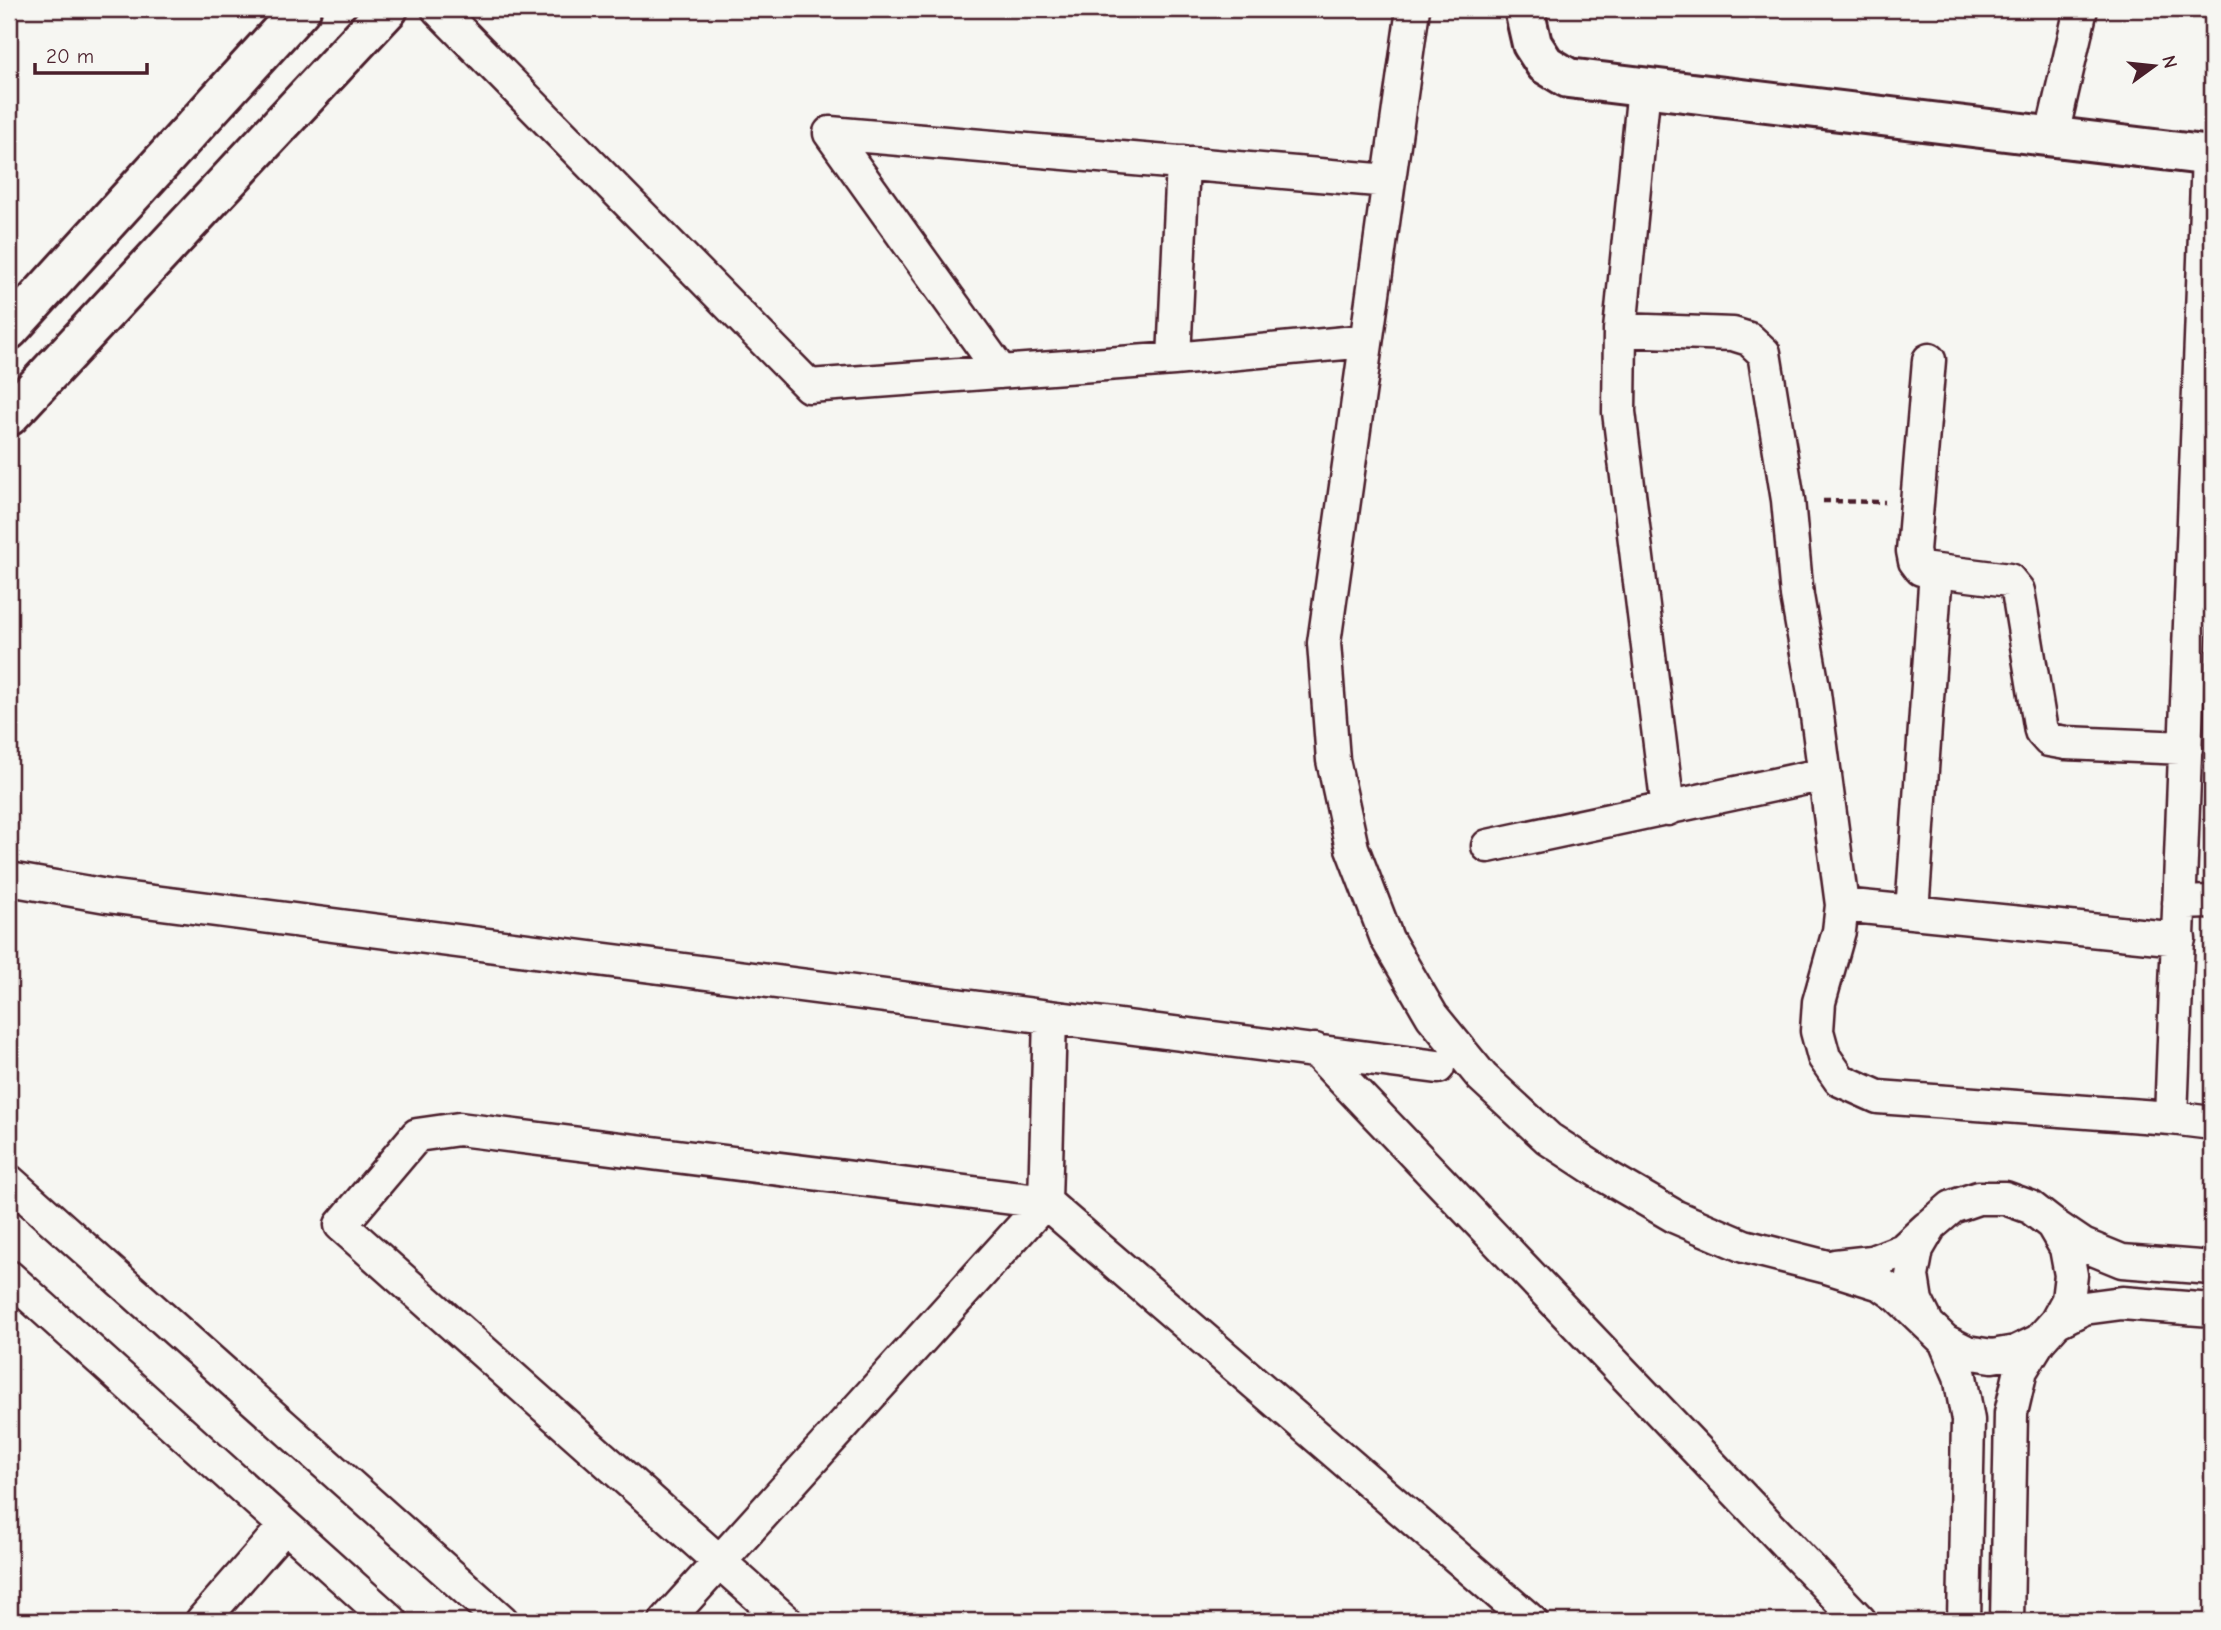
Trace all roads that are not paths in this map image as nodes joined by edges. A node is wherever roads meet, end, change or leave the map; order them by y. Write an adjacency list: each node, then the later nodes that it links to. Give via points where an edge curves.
1 (301, 9): 12 (street)
2 (388, 9): 18 (street)
3 (438, 9): 17 (street, via 809,386)
4 (1413, 9): 11 (street)
5 (1524, 9): 7 (street, via 1532,44 1545,64 1568,78)
6 (2081, 9): 8 (street)
7 (1644, 87): 8 (street); 13 (street)
8 (2052, 135): 9 (street)
9 (2210, 156): 20 (street)
10 (1183, 163): 11 (street); 15 (street); 17 (street, via 830,133)
11 (1389, 181): 14 (street)
12 (9, 330)
13 (1620, 330): 21 (street, via 1732,334 1749,339 1764,353); 22 (street, via 1619,412)
14 (1366, 341): 15 (street); 39 (street, via 1324,643 1336,773 1352,848 1387,939 1432,1016 1482,1077 1549,1139 1676,1217 1745,1246)
15 (1174, 359): 17 (street)
16 (1929, 360): 19 (street, via 1913,551 1921,569)
17 (1001, 372)
18 (9, 416)
19 (1936, 571): 20 (street, via 2009,580 2018,591 2041,731 2049,740); 28 (street)
20 (2186, 748): 26 (street)
21 (1825, 774): 22 (street); 27 (street)
22 (1668, 809): 23 (street)
23 (1488, 846)
24 (9, 879): 30 (street, via 107,896)
25 (2212, 902): 26 (street)
26 (2179, 903): 29 (street)
27 (1842, 905): 28 (street); 33 (street, via 1819,1002 1817,1031 1824,1057 1840,1080 1878,1097)
28 (1912, 912): 29 (street)
29 (2179, 939): 33 (street)
30 (1051, 1017): 31 (street); 36 (street)
31 (1315, 1051): 32 (street); 53 (street)
32 (1438, 1066)
33 (2171, 1118): 34 (street)
34 (2212, 1123)
35 (9, 1181): 49 (street)
36 (1045, 1202): 46 (street); 46 (street, via 459,1129 417,1135 341,1225); 52 (street)
37 (2052, 1224): 38 (street, via 2031,1207 2005,1198 1978,1198 1952,1207); 40 (street, via 2083,1245 2122,1261); 44 (street, via 2066,1248 2071,1275 2067,1300)
38 (1931, 1225): 39 (street, via 1903,1250 1872,1262); 43 (street, via 1917,1249 1912,1276 1916,1301)
39 (1827, 1267): 43 (street, via 1881,1284)
40 (2212, 1268)
41 (9, 1277): 45 (street)
42 (2212, 1310): 44 (street, via 2122,1303 2084,1308)
43 (1936, 1332): 44 (street, via 1967,1352 1992,1356 2016,1352); 54 (street, via 1960,1376 1968,1420)
44 (2048, 1332): 55 (street, via 2021,1370 2011,1413)
45 (285, 1526): 47 (street); 48 (street)
46 (721, 1562): 50 (street); 51 (street)
47 (202, 1621)
48 (391, 1621)
49 (502, 1621)
50 (666, 1621)
51 (786, 1621)
52 (1531, 1621)
53 (1860, 1621)
54 (1964, 1621)
55 (2007, 1621)

